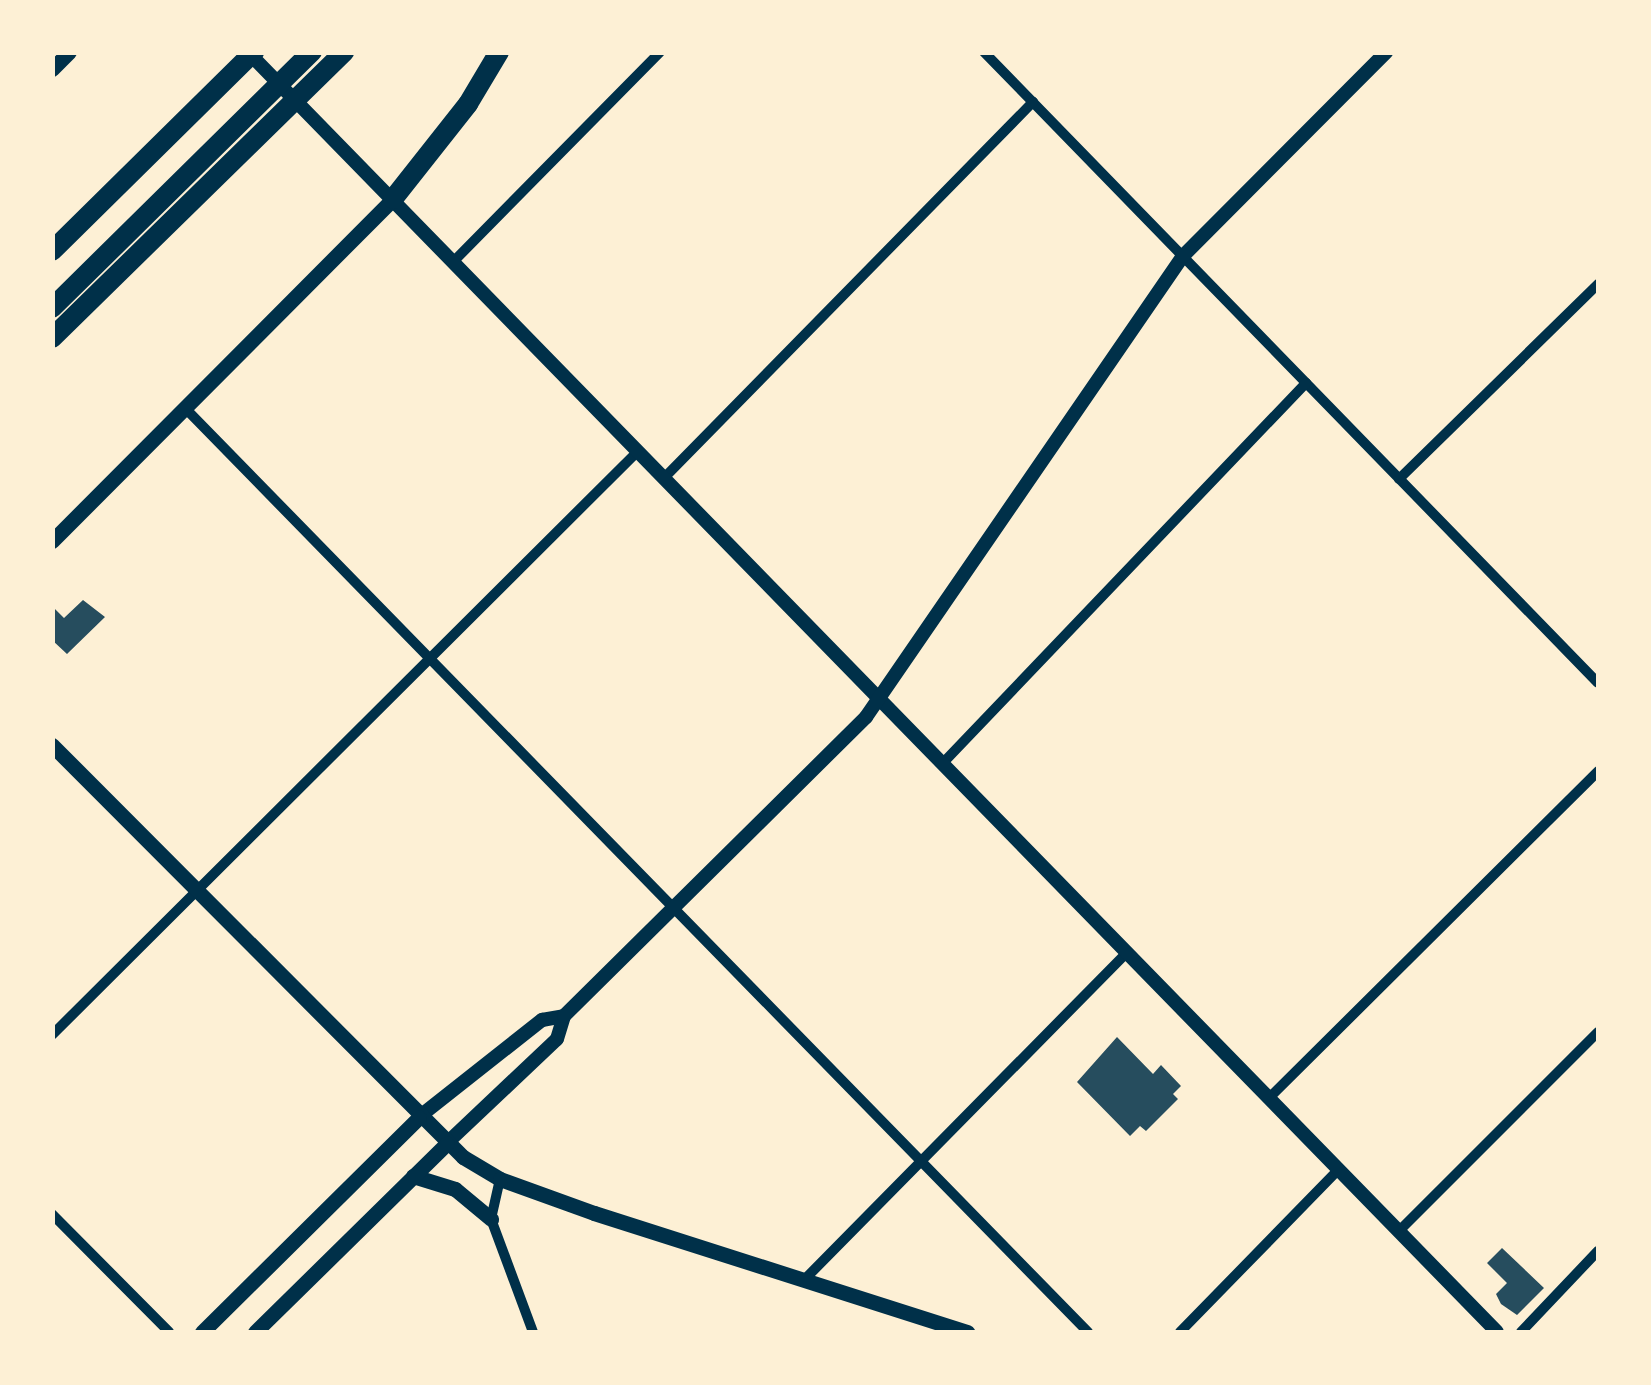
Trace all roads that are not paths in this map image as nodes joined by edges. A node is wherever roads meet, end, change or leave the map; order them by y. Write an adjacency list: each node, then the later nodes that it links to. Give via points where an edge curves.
1 (69, 52): 10 (main road)
2 (251, 52): 13 (street); 14 (highway)
3 (296, 52): 12 (highway)
4 (312, 52): 12 (highway)
5 (499, 52): 13 (highway)
6 (660, 52): 16 (street)
7 (984, 52): 11 (street)
8 (1386, 52): 15 (street)
9 (342, 55): 20 (highway)
10 (52, 69)
11 (1033, 102): 15 (street); 24 (street)
12 (236, 117): 18 (highway); 19 (highway)
13 (393, 199): 16 (street); 22 (main road)
14 (52, 251)
15 (1183, 256): 21 (street); 29 (street)
16 (452, 263): 23 (street)
17 (1598, 284): 25 (street)
18 (52, 293)
19 (52, 308)
20 (52, 338)
21 (1306, 383): 25 (street); 31 (street)
22 (185, 408): 26 (main road); 27 (street)
23 (637, 452): 24 (street); 27 (street)
24 (664, 478): 29 (street)
25 (1399, 478): 28 (street)
26 (52, 541)
27 (430, 659): 33 (street); 34 (street)
28 (1598, 683)
29 (880, 700): 31 (street); 34 (street)
30 (52, 746): 33 (main road)
31 (942, 764): 35 (street)
32 (1598, 771): 39 (street)
33 (195, 892): 38 (street); 40 (main road)
34 (676, 908): 36 (street); 42 (street)
35 (1127, 953): 39 (street); 42 (street)
36 (564, 1016): 40 (street, via 542,1020); 41 (street, via 557,1039)
37 (1598, 1032): 48 (street)
38 (52, 1035)
39 (1268, 1098): 43 (street)
40 (419, 1117): 41 (main road); 52 (main road)
41 (447, 1143): 44 (main road); 45 (main road)
42 (920, 1160): 50 (street); 56 (street)
43 (1338, 1170): 48 (street); 57 (street)
44 (413, 1176): 47 (main road, via 454,1189); 53 (main road)
45 (500, 1178): 47 (street); 50 (main road)
46 (52, 1214): 51 (street)
47 (491, 1219): 54 (street)
48 (1399, 1230): 58 (street)
49 (1598, 1251): 59 (street)
50 (803, 1281): 55 (main road)
51 (170, 1332)
52 (202, 1332)
53 (255, 1332)
54 (533, 1332)
55 (967, 1332)
56 (1088, 1332)
57 (1180, 1332)
58 (1497, 1332)
59 (1521, 1332)

